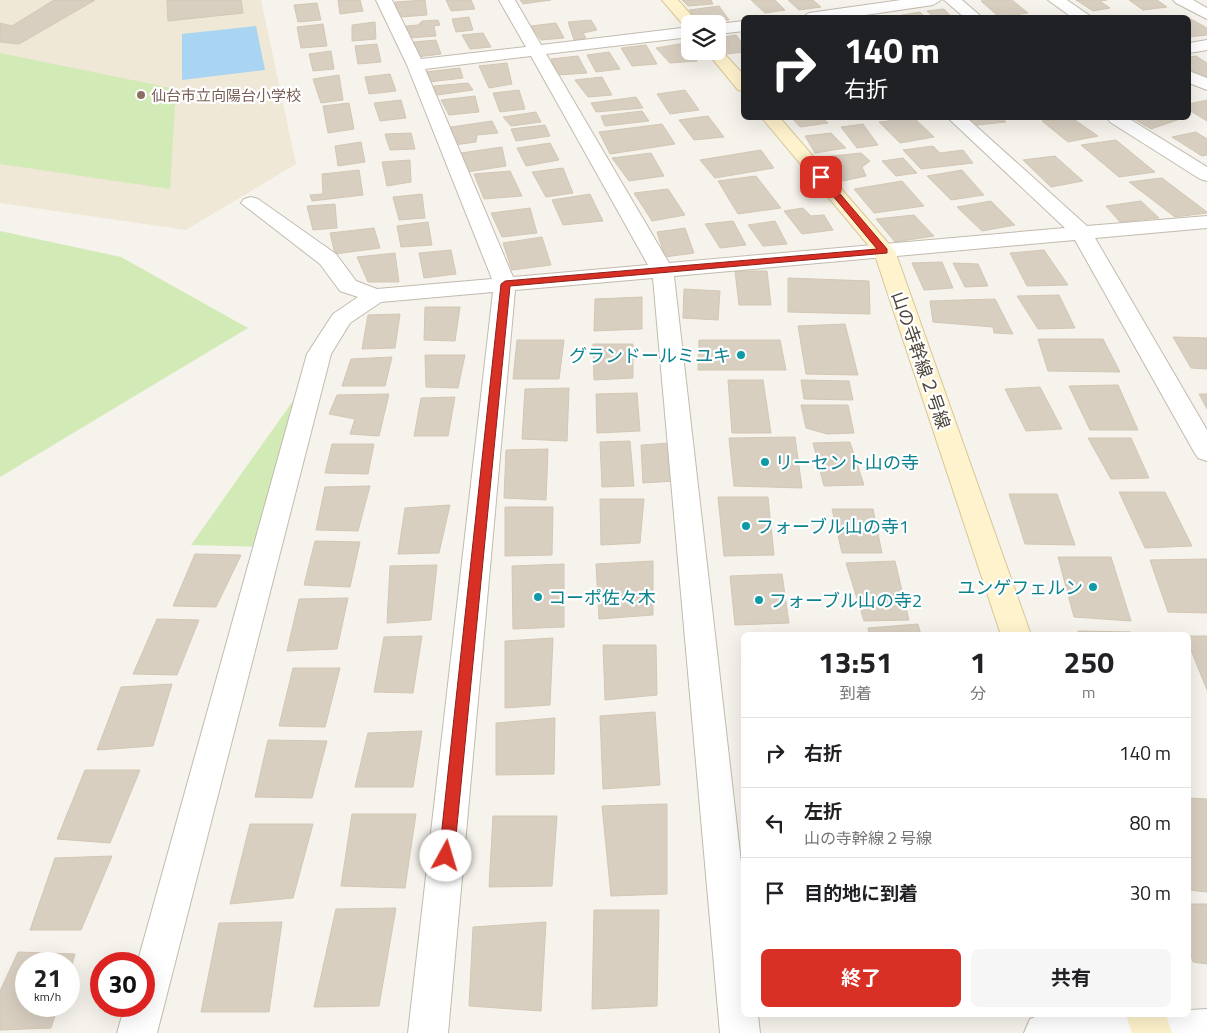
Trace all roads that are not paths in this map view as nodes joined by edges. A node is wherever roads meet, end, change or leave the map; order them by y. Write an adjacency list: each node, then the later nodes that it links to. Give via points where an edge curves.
1 (384, 0): 21 (street)
2 (507, 0): 19 (street)
3 (670, 0): 10 (street)
4 (828, 0): 11 (street)
5 (933, 0): 11 (street)
6 (952, 0): 12 (street)
7 (1056, 0): 13 (street)
8 (1181, 0): 9 (street)
9 (1207, 14)
10 (683, 15)
11 (846, 15)
12 (971, 15)
13 (1080, 15)
14 (741, 26): 15 (street)
15 (726, 28)
16 (681, 33): 19 (street)
17 (1207, 45): 18 (street)
18 (1191, 48)
19 (538, 50): 21 (street); 33 (street)
20 (722, 60): 23 (street)
21 (415, 65): 34 (street)
22 (1191, 77): 24 (street)
23 (741, 82)
24 (1207, 85)
25 (773, 120): 32 (street, 山の寺幹線２号線)
26 (959, 120): 31 (street)
27 (1119, 120): 28 (street)
28 (1207, 175)
29 (252, 203): 35 (street, via 328,259 348,286)
30 (1207, 222): 31 (street)
31 (1082, 233): 32 (street); 36 (street)
32 (884, 251): 33 (street); 37 (street, 山の寺幹線２号線)
33 (662, 270): 34 (street); 42 (street)
34 (505, 284): 35 (street); 41 (street)
35 (375, 296): 40 (street, via 340,319 319,354)
36 (1207, 452)
37 (1015, 632)
38 (1150, 1026): 39 (street); 43 (street)
39 (1207, 1030)
40 (137, 1033)
41 (428, 1033)
42 (740, 1033)
43 (1044, 1033)

